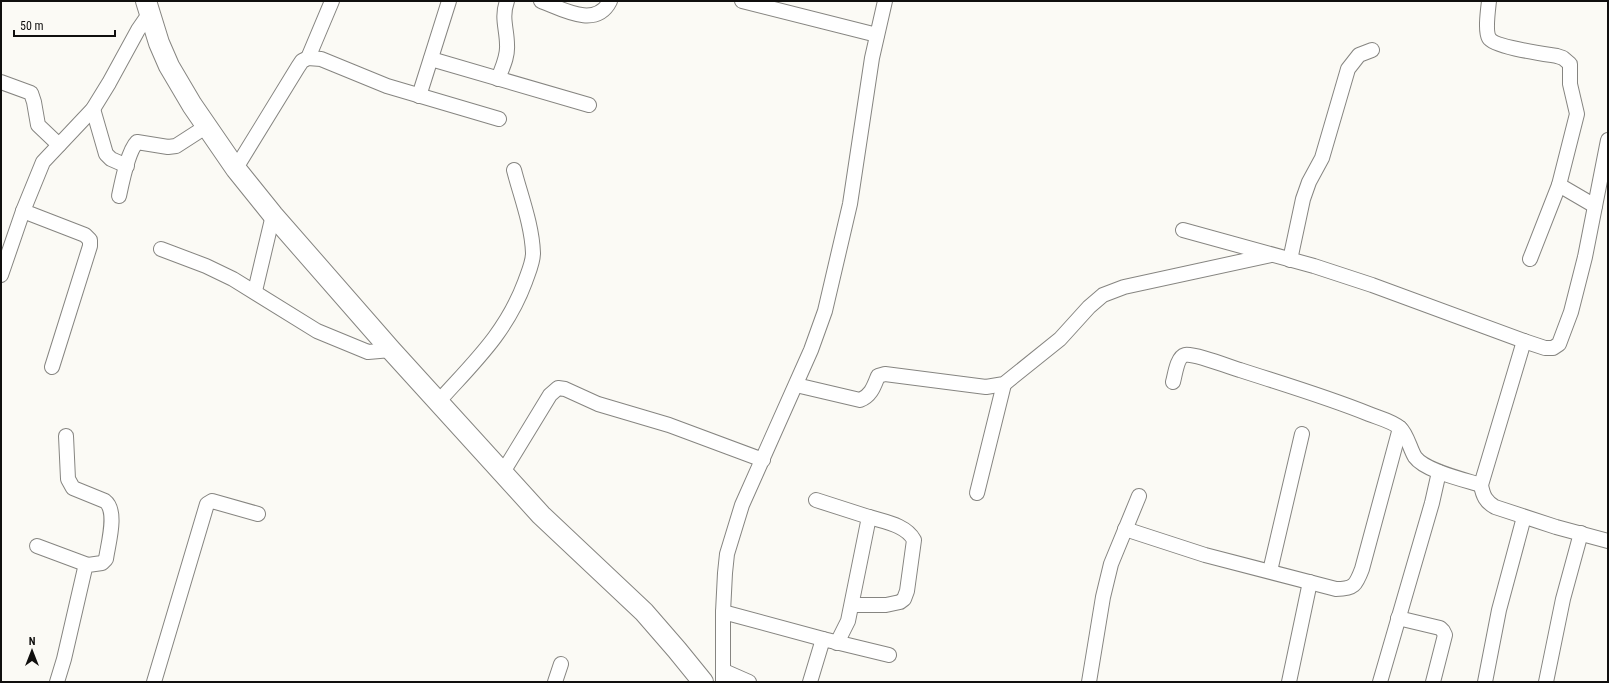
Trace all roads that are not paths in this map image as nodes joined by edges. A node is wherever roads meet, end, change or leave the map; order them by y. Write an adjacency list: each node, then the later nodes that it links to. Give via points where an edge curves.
1 (332, 1): 12 (street)
2 (449, 1): 13 (street)
3 (507, 1): 14 (street, via 504,9 506,57)
4 (541, 1): 5 (street, via 577,15 588,16 602,12)
5 (610, 1)
6 (742, 1): 10 (street)
7 (885, 1): 10 (street)
8 (1489, 1): 26 (street, via 1488,34 1492,42 1557,56 1570,64 1570,84 1577,114)
9 (146, 5): 18 (street, via 138,30); 20 (street, via 169,66)
10 (877, 35): 43 (street, via 850,204 825,310)
11 (1372, 50): 35 (street, via 1359,54 1348,69 1322,158 1302,199)
12 (308, 58): 16 (street, via 321,59); 24 (street, via 298,67)
13 (431, 59): 14 (street); 16 (street)
14 (498, 79): 17 (street)
15 (1, 82): 22 (street, via 30,93 38,125)
16 (418, 96): 19 (street)
17 (589, 105)
18 (93, 109): 22 (street); 23 (street, via 106,154)
19 (498, 119)
20 (207, 126): 23 (street, via 176,146 137,142); 24 (street)
21 (1608, 140): 28 (street)
22 (59, 145): 29 (street, via 43,162)
23 (127, 166): 27 (street)
24 (236, 168): 30 (street)
25 (514, 170): 44 (street, via 531,236 531,267 517,303 494,340)
26 (1559, 185): 28 (street); 34 (street)
27 (119, 196)
28 (1595, 206): 38 (street, via 1584,264 1559,344 1553,348 1545,348)
29 (23, 211): 36 (street); 40 (street, via 85,235 90,240)
30 (273, 215): 37 (street); 39 (street)
31 (1183, 230): 33 (street)
32 (161, 249): 37 (street, via 206,266)
33 (1273, 255): 35 (street); 42 (street, via 1124,288 1103,295 1060,339)
34 (1530, 259)
35 (1290, 260): 38 (street, via 1372,285)
36 (1, 276)
37 (255, 291): 39 (street, via 317,331 360,349 376,352)
38 (1524, 341): 51 (street)
39 (391, 350): 44 (street)
40 (52, 367)
41 (1173, 382): 45 (street, via 1180,359 1188,355 1340,403)
42 (1004, 384): 43 (street, via 986,387 881,374 870,394 860,400); 52 (street)
43 (796, 385): 48 (street)
44 (439, 401): 49 (street)
45 (1400, 428): 50 (street, via 1418,461); 64 (street, via 1358,580 1354,586 1347,589 1336,589)
46 (1302, 434): 63 (street)
47 (66, 436): 62 (street, via 68,479 72,488 105,501 111,509 112,521 106,559 102,563)
48 (763, 460): 49 (street, via 558,388 550,394); 66 (street, via 732,532 727,554)
49 (502, 472): 76 (street, via 541,515 644,612)
50 (1439, 472): 51 (street); 67 (street)
51 (1481, 485): 56 (street, via 1483,496 1488,503)
52 (977, 494)
53 (1139, 496): 58 (street)
54 (816, 500): 57 (street)
55 (258, 514): 74 (street, via 212,501 206,504)
56 (1524, 517): 59 (street); 83 (street, via 1499,610)
57 (870, 518): 65 (street); 65 (street, via 904,529 914,540 907,591 904,599 894,604)
58 (1125, 529): 63 (street, via 1205,555); 79 (street, via 1111,564 1103,597)
59 (1581, 533): 60 (street); 84 (street, via 1563,599)
60 (1608, 541)
61 (37, 546): 62 (street)
62 (88, 565): 73 (street, via 85,568)
63 (1270, 571): 64 (street)
64 (1310, 582): 80 (street)
65 (852, 605): 69 (street, via 848,621)
66 (723, 612): 68 (street); 72 (street)
67 (1398, 618): 81 (street); 82 (street, via 1440,628 1443,631 1445,636)
68 (823, 639): 69 (street); 78 (street)
69 (837, 643): 70 (street)
70 (889, 655)
71 (561, 664): 75 (street)
72 (723, 676): 77 (street)
73 (57, 682)
74 (154, 682)
75 (556, 682)
76 (703, 682)
77 (749, 682)
78 (810, 682)
79 (1089, 682)
80 (1289, 682)
81 (1380, 682)
82 (1433, 682)
83 (1485, 682)
84 (1546, 682)

